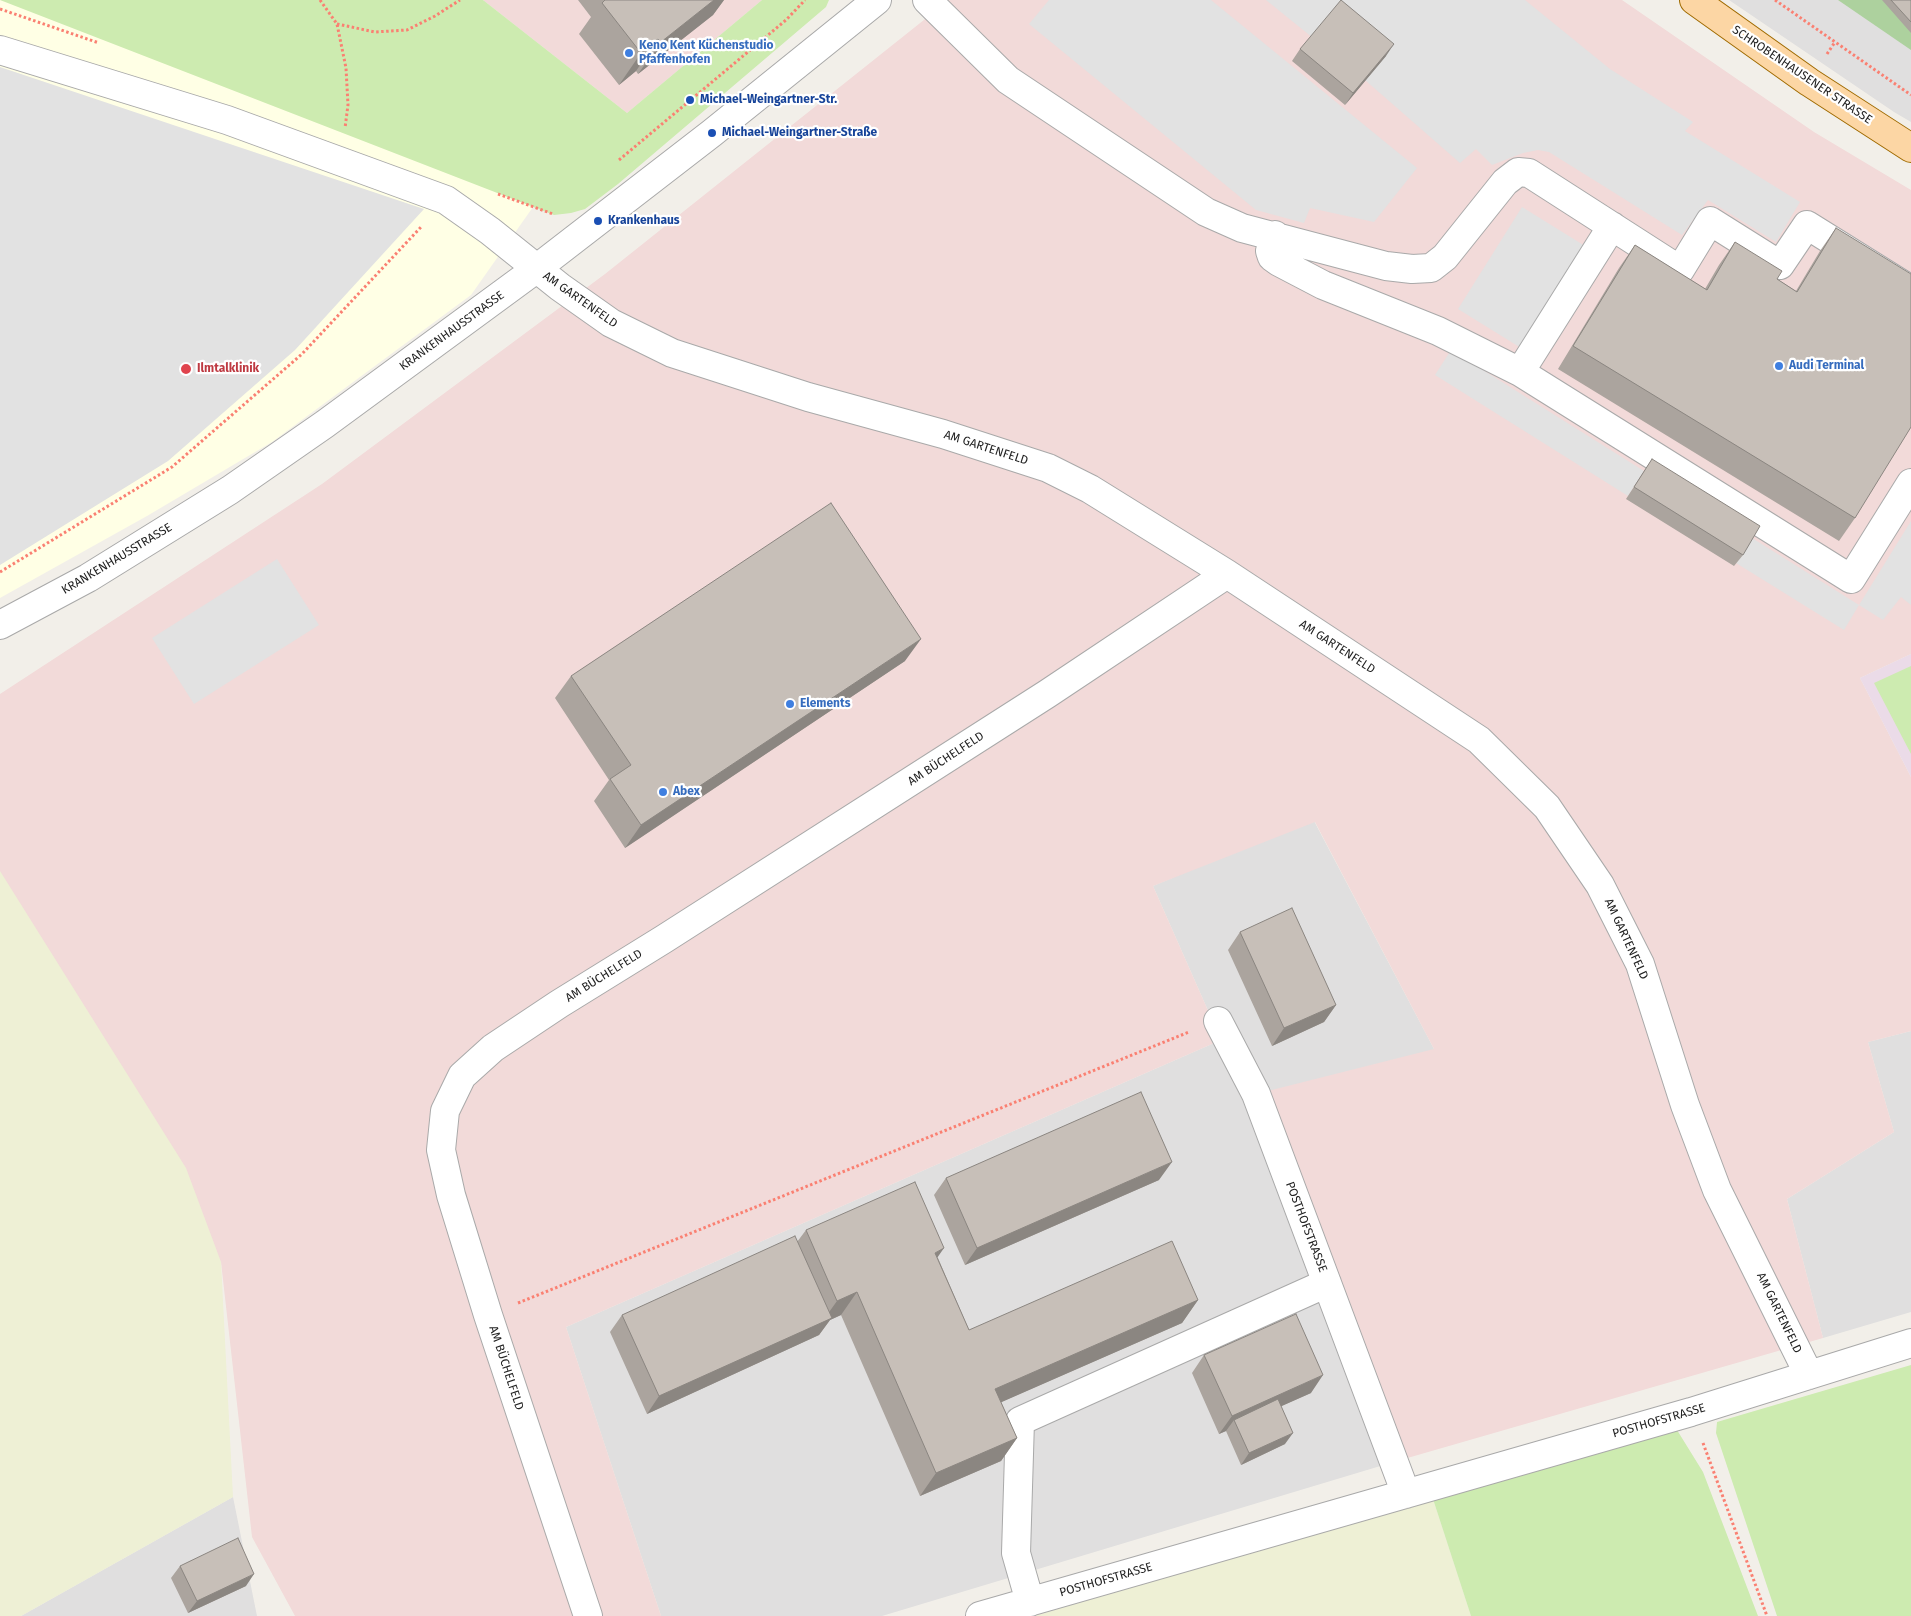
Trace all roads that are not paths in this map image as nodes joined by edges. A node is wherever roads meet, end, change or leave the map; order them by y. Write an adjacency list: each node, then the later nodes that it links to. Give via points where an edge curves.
1 (877, 0): 8 (street, KRANKENHAUSSTRASSE)
2 (927, 0): 7 (street, via 1008,80 1206,212 1242,228)
3 (1694, 0): 5 (main road, SCHROBENHAUSENER STRASSE, via 1809,82)
4 (0, 50): 8 (street, AM GARTENFELD, via 227,120 446,200)
5 (1911, 148)
6 (1612, 226): 7 (street, via 1530,172 1518,172 1504,182 1445,257 1431,268 1386,266); 9 (street, via 1680,270 1710,221 1780,265 1807,225); 10 (street)
7 (1275, 235): 10 (street, via 1270,251 1279,262 1323,285 1438,331)
8 (536, 269): 12 (street, AM GARTENFELD, via 611,323 672,353 1048,468 1090,488); 13 (street, KRANKENHAUSSTRASSE, via 230,490 88,578)
9 (1911, 290)
10 (1520, 372): 11 (street, via 1851,579)
11 (1911, 484)
12 (1227, 574): 17 (street, AM GARTENFELD, via 1479,740 1547,806 1600,885 1640,964 1685,1105 1717,1190); 20 (street, AM BÜCHELFELD, via 1047,694 559,1004 493,1048 462,1076 445,1111 441,1150 451,1195)
13 (0, 625)
14 (1218, 1021): 15 (street, POSTHOFSTRASSE, via 1256,1094)
15 (1327, 1283): 18 (street, POSTHOFSTRASSE); 19 (street, via 1020,1421 1016,1553)
16 (1911, 1343): 17 (street, POSTHOFSTRASSE)
17 (1809, 1375): 18 (street, POSTHOFSTRASSE)
18 (1406, 1494): 19 (street, POSTHOFSTRASSE)
19 (1030, 1602): 21 (street, POSTHOFSTRASSE)
20 (588, 1616)
21 (980, 1616)

